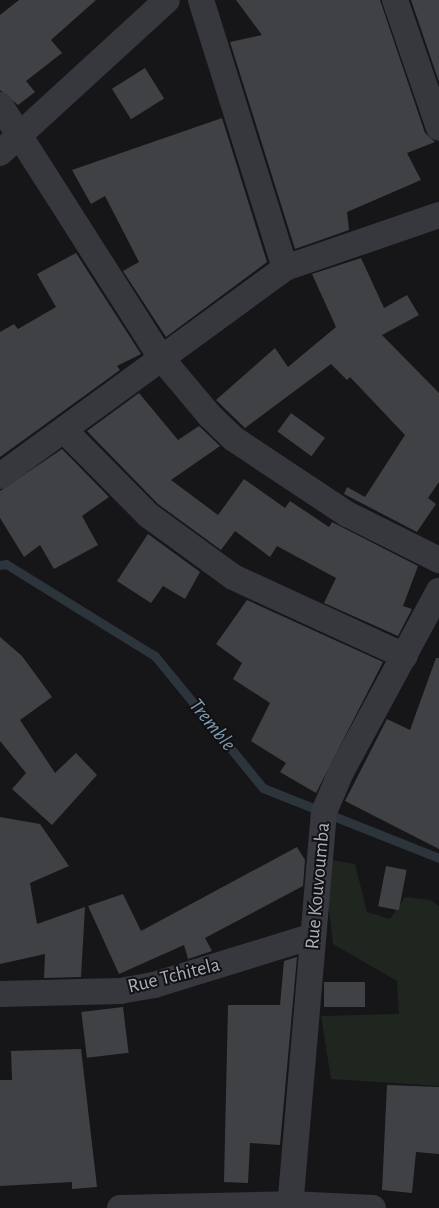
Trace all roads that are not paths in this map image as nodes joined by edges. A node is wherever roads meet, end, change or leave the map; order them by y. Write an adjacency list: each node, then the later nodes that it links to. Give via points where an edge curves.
1 (167, 0): 6 (street)
2 (201, 0): 9 (street)
3 (395, 0): 5 (street)
4 (0, 105): 6 (street)
5 (439, 128)
6 (23, 135): 7 (street); 10 (street)
7 (0, 153)
8 (439, 215): 9 (street)
9 (285, 268): 10 (street)
10 (162, 359): 11 (street, via 116,389); 13 (street, via 234,439 347,514)
11 (66, 432): 12 (street); 15 (street, via 148,515 233,578)
12 (0, 476)
13 (439, 560)
14 (439, 591): 15 (street, Rue Kouvoumba)
15 (406, 656): 16 (street, Rue Kouvoumba, via 329,795)
16 (313, 936): 17 (street, Rue Tchitela, via 154,985 120,990); 18 (street, Rue Kouvoumba)
17 (0, 994)
18 (290, 1206): 19 (street); 20 (street)
19 (120, 1208)
20 (373, 1208)

